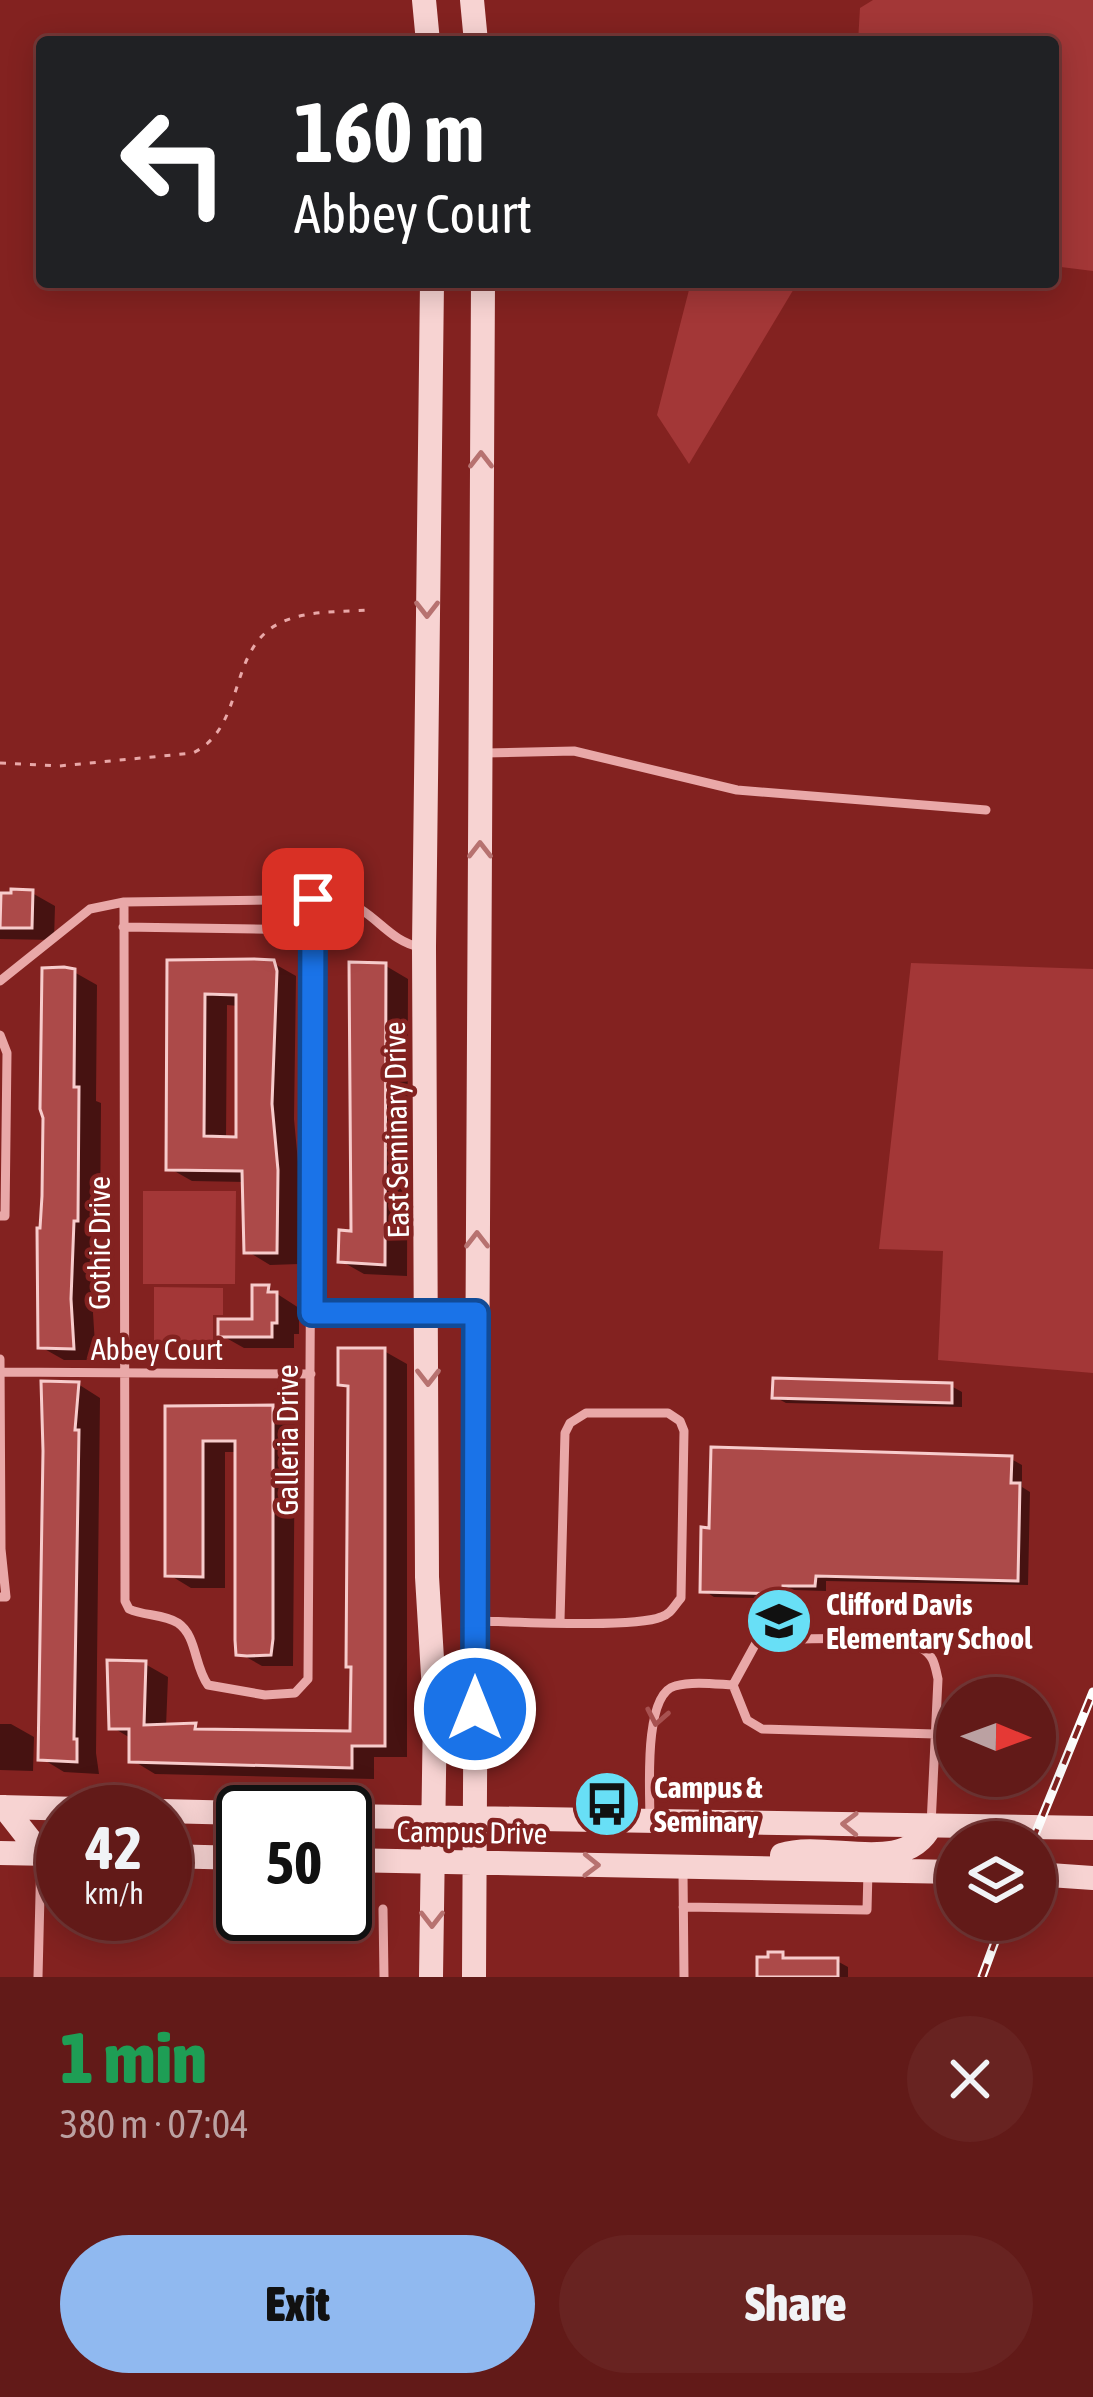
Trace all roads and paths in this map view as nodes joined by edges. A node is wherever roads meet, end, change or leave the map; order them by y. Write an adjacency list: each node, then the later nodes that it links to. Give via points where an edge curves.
1 (424, 0): 3 (main road)
2 (472, 0): 4 (main road)
3 (427, 36)
4 (475, 36)
5 (432, 288): 15 (main road, East Seminary Drive, one-way to 15)
6 (483, 288): 8 (main road, one-way to 6)
7 (370, 610): 9 (path, via 292,619 261,637 226,720 193,753)
8 (480, 753): 10 (lane, via 574,752 737,790); 21 (main road, one-way to 8)
9 (0, 764)
10 (986, 810)
11 (313, 899): 12 (lane); 14 (lane, Galleria Drive); 15 (lane, via 358,904 404,944)
12 (124, 902): 13 (lane, Gothic Drive); 16 (lane, via 90,909)
13 (124, 927): 14 (lane); 24 (lane, Gothic Drive)
14 (313, 930): 20 (lane, Galleria Drive)
15 (424, 947): 19 (main road, East Seminary Drive)
16 (0, 981)
17 (0, 1035): 18 (lane, via 7,1053)
18 (0, 1216)
19 (428, 1312): 20 (lane); 21 (main road); 36 (main road, East Seminary Drive, one-way to 36)
20 (312, 1313): 25 (lane, Galleria Drive)
21 (476, 1313): 29 (main road)
22 (0, 1360): 23 (lane)
23 (3, 1372): 24 (lane, Abbey Court); 26 (lane)
24 (122, 1372): 25 (lane, Abbey Court); 27 (lane, Gothic Drive)
25 (311, 1374): 27 (lane, Galleria Drive, via 305,1686 265,1695 216,1689 203,1678 180,1624 129,1609)
26 (0, 1550): 28 (lane)
27 (123, 1584)
28 (0, 1597)
29 (475, 1622): 30 (lane); 37 (main road)
30 (560, 1622): 30 (lane, via 652,1620 668,1616 680,1598 684,1431 668,1413 586,1413 570,1423)
31 (734, 1684): 32 (lane, via 747,1720 762,1729); 32 (lane, via 756,1643 771,1639 918,1646 933,1658 938,1679); 38 (lane, one-way to 38, via 675,1686 654,1707)
32 (935, 1734): 39 (lane)
33 (2, 1807): 34 (main road); 41 (main road)
34 (36, 1808)
35 (372, 1817): 36 (main road, Campus Drive)
36 (433, 1818): 37 (main road, Campus Drive); 45 (main road, East Seminary Drive)
37 (474, 1819): 38 (main road, Campus Drive); 46 (main road)
38 (650, 1821): 39 (main road, Campus Drive, one-way to 38)
39 (932, 1825): 40 (main road, Campus Drive); 48 (main road, via 900,1852 787,1852)
40 (1093, 1828)
41 (36, 1839)
42 (0, 1853): 43 (main road)
43 (36, 1854)
44 (372, 1861): 45 (main road, Campus Drive)
45 (432, 1862): 46 (main road, Campus Drive); 58 (main road, East Seminary Drive, one-way to 58)
46 (474, 1862): 47 (main road, Campus Drive, one-way to 47); 59 (main road)
47 (683, 1867): 48 (main road, Campus Drive); 53 (lane)
48 (759, 1868): 49 (main road, Campus Drive)
49 (868, 1870): 50 (main road, Campus Drive); 53 (lane, via 867,1910)
50 (936, 1872)
51 (1056, 1875): 52 (main road)
52 (1093, 1878)
53 (683, 1907): 60 (lane)
54 (383, 1910): 57 (lane)
55 (42, 1941): 56 (lane)
56 (38, 1977)
57 (384, 1977)
58 (431, 1977)
59 (474, 1977)
60 (683, 1977)

